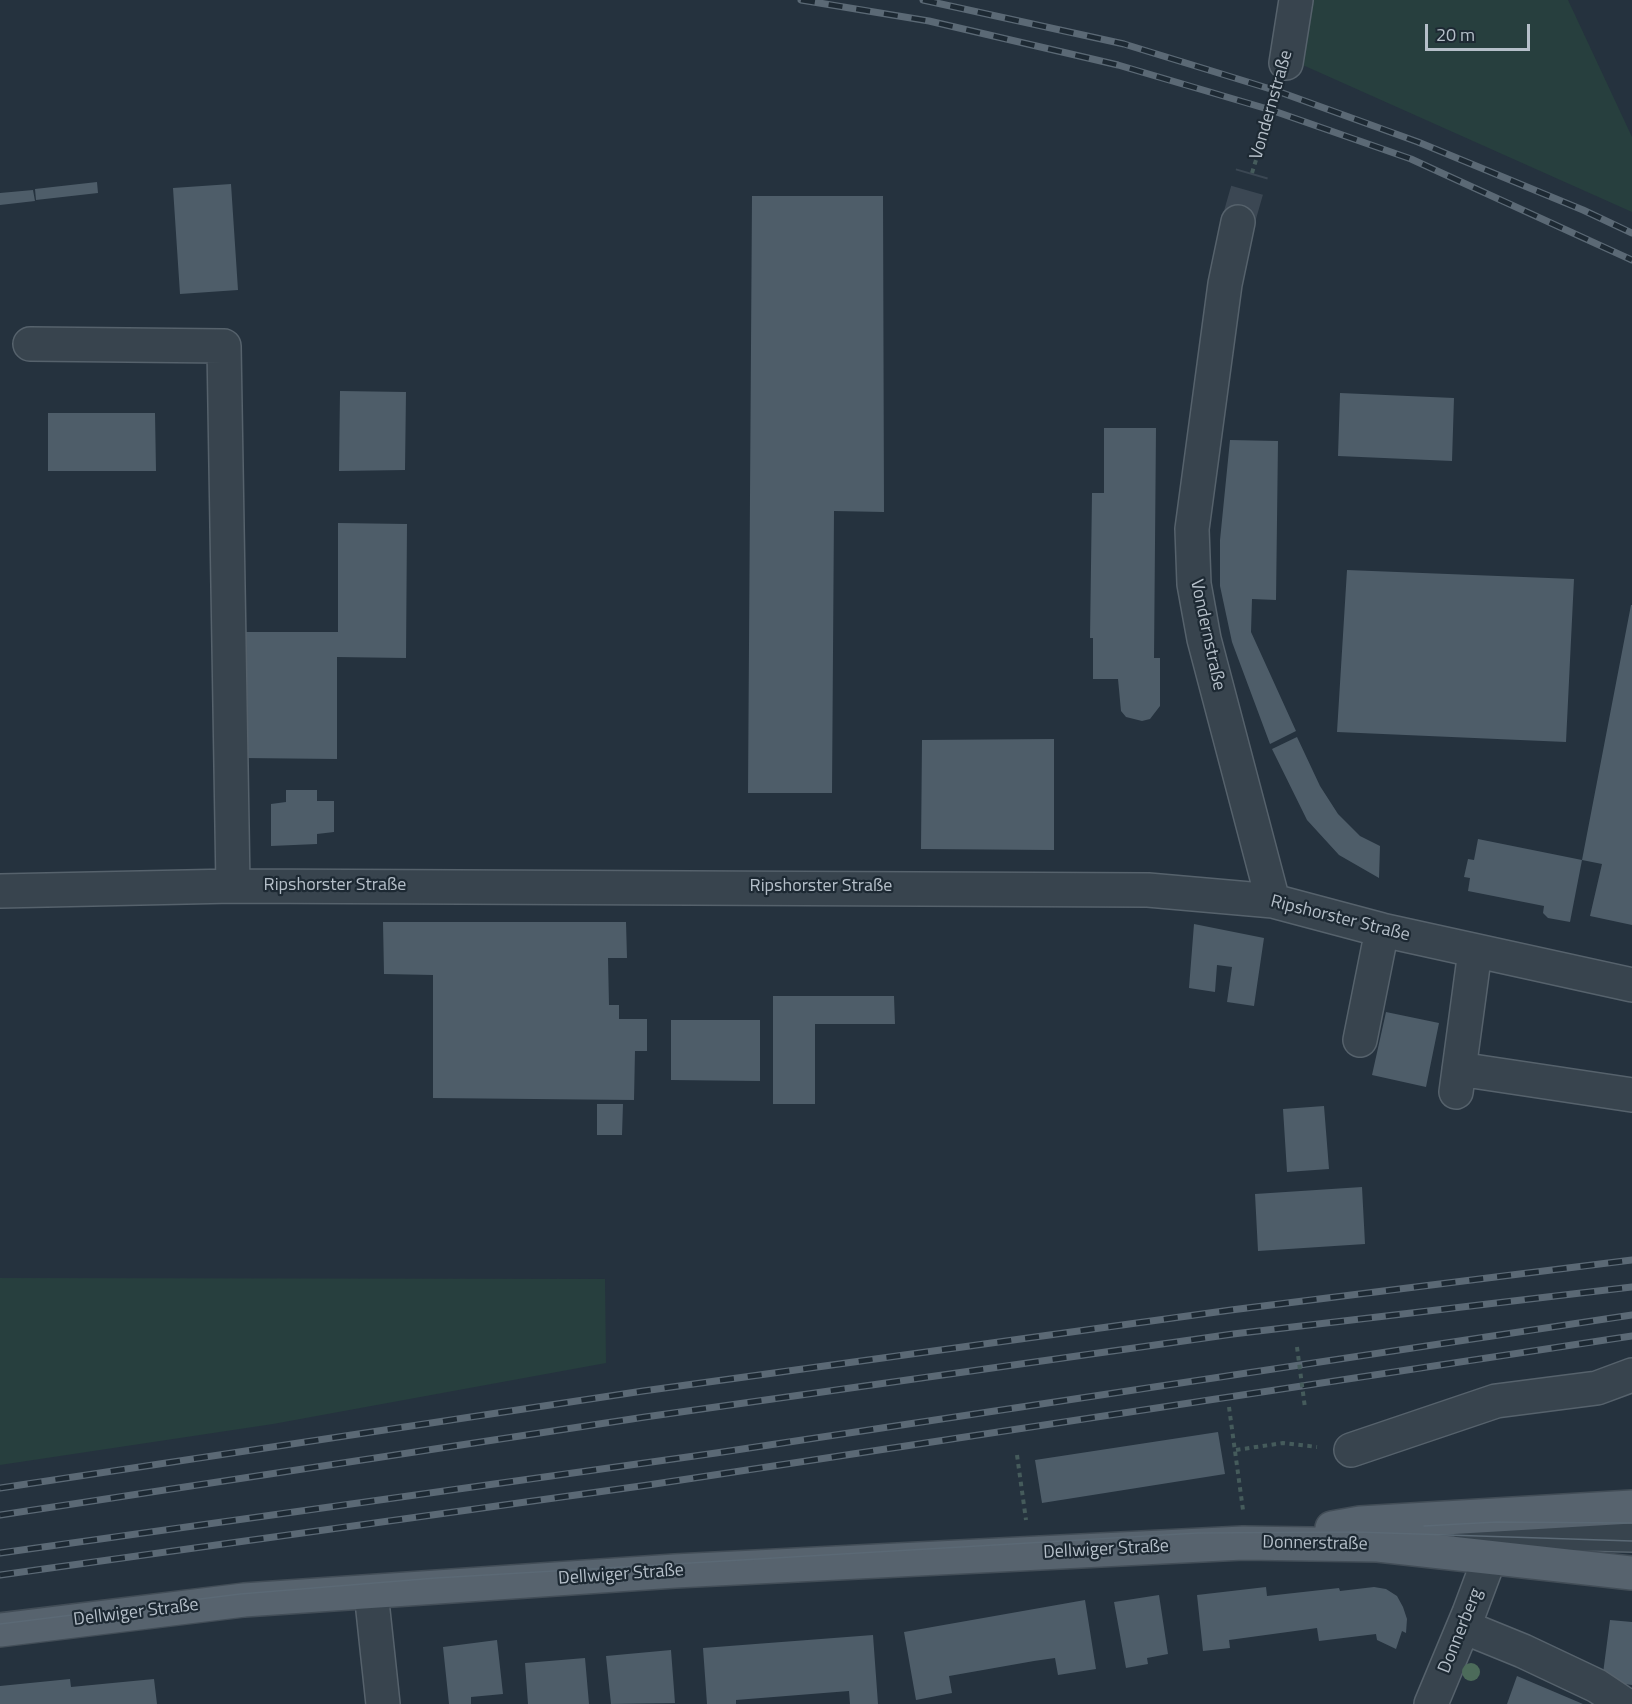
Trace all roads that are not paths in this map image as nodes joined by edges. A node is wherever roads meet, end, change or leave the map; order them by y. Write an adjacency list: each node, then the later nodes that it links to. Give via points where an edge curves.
1 (1296, 0): 2 (street, Vondernstraße)
2 (1286, 63)
3 (1238, 222): 7 (street, Vondernstraße, via 1225,284 1192,530 1194,584 1204,639)
4 (30, 344): 5 (street, via 224,346)
5 (233, 886): 6 (street, Ripshorster Straße); 7 (street, Ripshorster Straße, via 1148,890)
6 (0, 891)
7 (1273, 901): 8 (street, Ripshorster Straße)
8 (1382, 930): 9 (street, Ripshorster Straße); 11 (street)
9 (1475, 951): 10 (street, Ripshorster Straße); 12 (street, via 1457,1081)
10 (1632, 985)
11 (1360, 1040)
12 (1632, 1095)
13 (1632, 1375): 14 (street, via 1597,1388 1496,1401)
14 (1351, 1450)
15 (1632, 1507): 16 (main road, Donnerstraße)
16 (1499, 1533): 17 (street); 18 (main road, Donnerstraße, via 1378,1545); 18 (main road, Donnerstraße, via 1360,1523); 19 (main road, Donnerstraße); 21 (street, Donnerberg)
17 (1632, 1535)
18 (1244, 1543): 20 (main road, Dellwiger Straße, via 675,1571)
19 (1632, 1573)
20 (371, 1592): 22 (main road, Dellwiger Straße, via 244,1600); 23 (street)
21 (1464, 1627): 24 (street, Donnerberg); 25 (street, via 1597,1686)
22 (0, 1630)
23 (383, 1704)
24 (1431, 1704)
25 (1624, 1704)

